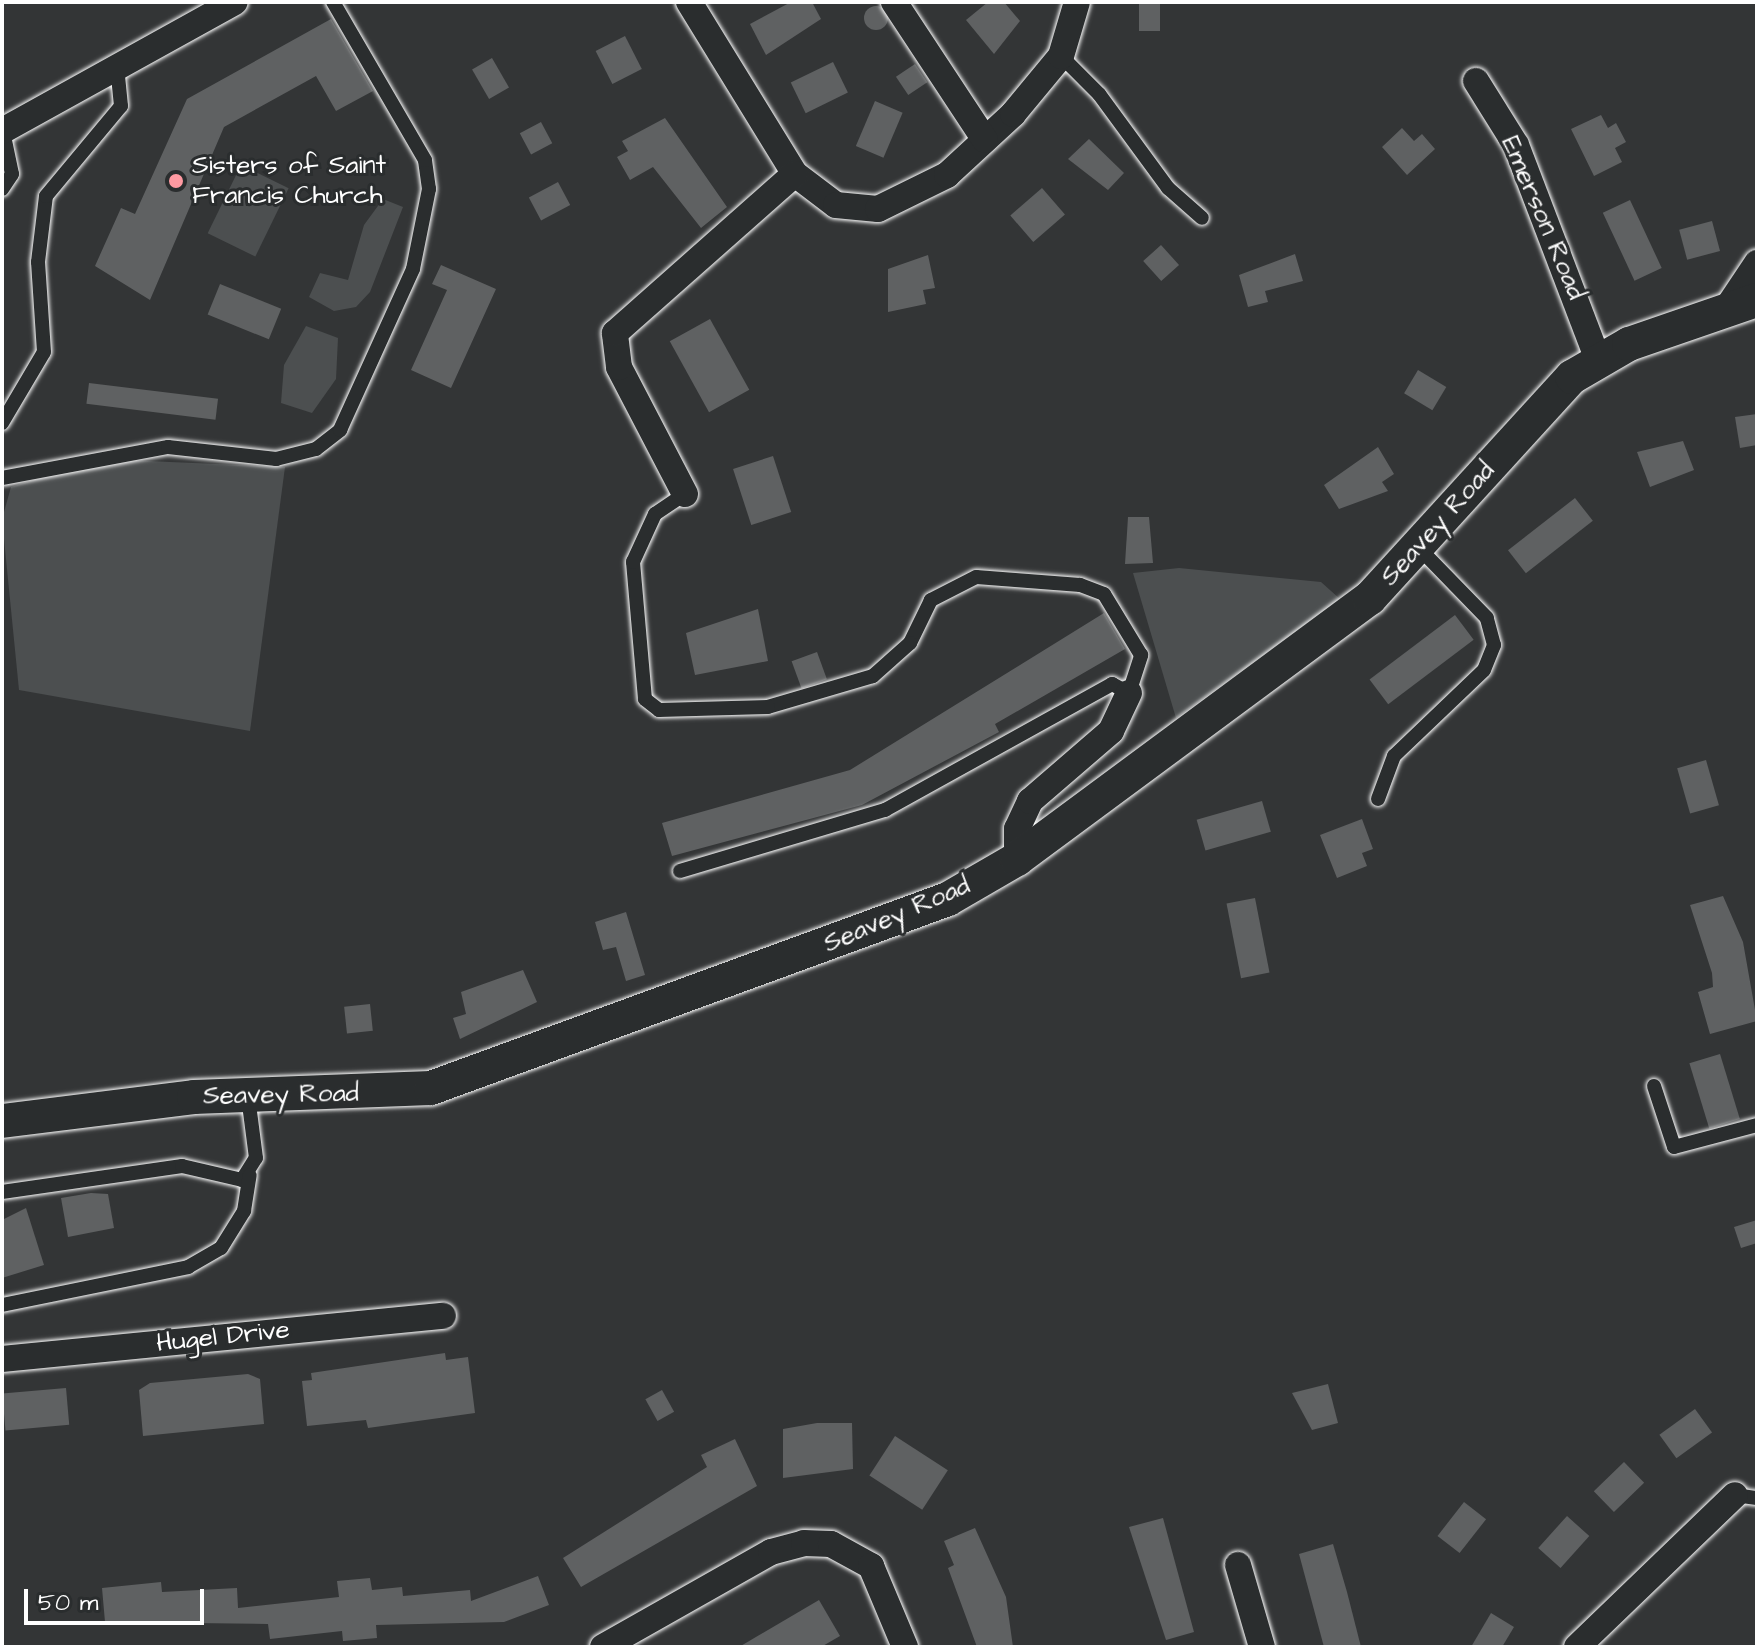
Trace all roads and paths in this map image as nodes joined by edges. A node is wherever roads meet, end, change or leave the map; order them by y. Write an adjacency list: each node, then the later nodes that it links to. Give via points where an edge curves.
1 (235, 2): 7 (street)
2 (333, 2): 18 (lane, via 425,160 429,189 413,269 340,430 316,449 276,459 168,447)
3 (689, 2): 11 (street)
4 (894, 2): 10 (street)
5 (1077, 2): 6 (street)
6 (1061, 56): 10 (street); 13 (lane, via 1099,94 1168,188)
7 (117, 66): 9 (street); 17 (lane, via 121,106 46,196 38,262 44,352)
8 (1476, 81): 16 (street, Emerson Road, via 1516,145)
9 (2, 131): 12 (lane, via 12,174)
10 (985, 140): 11 (street, via 922,191 878,209 836,205)
11 (795, 174): 19 (street, via 615,333 619,367)
12 (2, 189)
13 (1202, 218)
14 (1757, 263): 15 (street)
15 (1741, 305): 16 (street, Seavey Road)
16 (1598, 360): 20 (street, Seavey Road, via 1540,406)
17 (2, 423)
18 (2, 478)
19 (685, 494): 21 (lane, via 655,514 633,562 645,699 659,710 768,707 873,676 910,643 931,600 976,577 1080,585 1104,594 1141,655)
20 (1420, 549): 22 (lane, via 1487,618 1494,645 1484,670 1394,756); 23 (street, Seavey Road, via 1324,634)
21 (1129, 693): 23 (street, via 1111,731 1030,801 1017,829); 24 (lane, via 1112,684 885,810)
22 (1378, 799)
23 (1017, 859): 26 (street, Seavey Road, via 948,899 489,1071 382,1093)
24 (680, 871)
25 (1654, 1086): 28 (lane, via 1674,1147)
26 (248, 1096): 27 (street, Seavey Road, via 98,1105); 29 (lane, via 256,1158)
27 (2, 1121)
28 (1757, 1125)
29 (250, 1175): 30 (lane, via 242,1180 182,1166); 31 (lane, via 244,1211 221,1248 188,1267)
30 (2, 1192)
31 (2, 1305)
32 (443, 1316): 33 (street, Hugel Drive)
33 (2, 1359)
34 (1746, 1496): 39 (street)
35 (1238, 1565): 38 (street)
36 (603, 1647): 37 (street, via 771,1552 804,1543 831,1544 871,1566)
37 (905, 1647)
38 (1262, 1647)
39 (1577, 1647)

